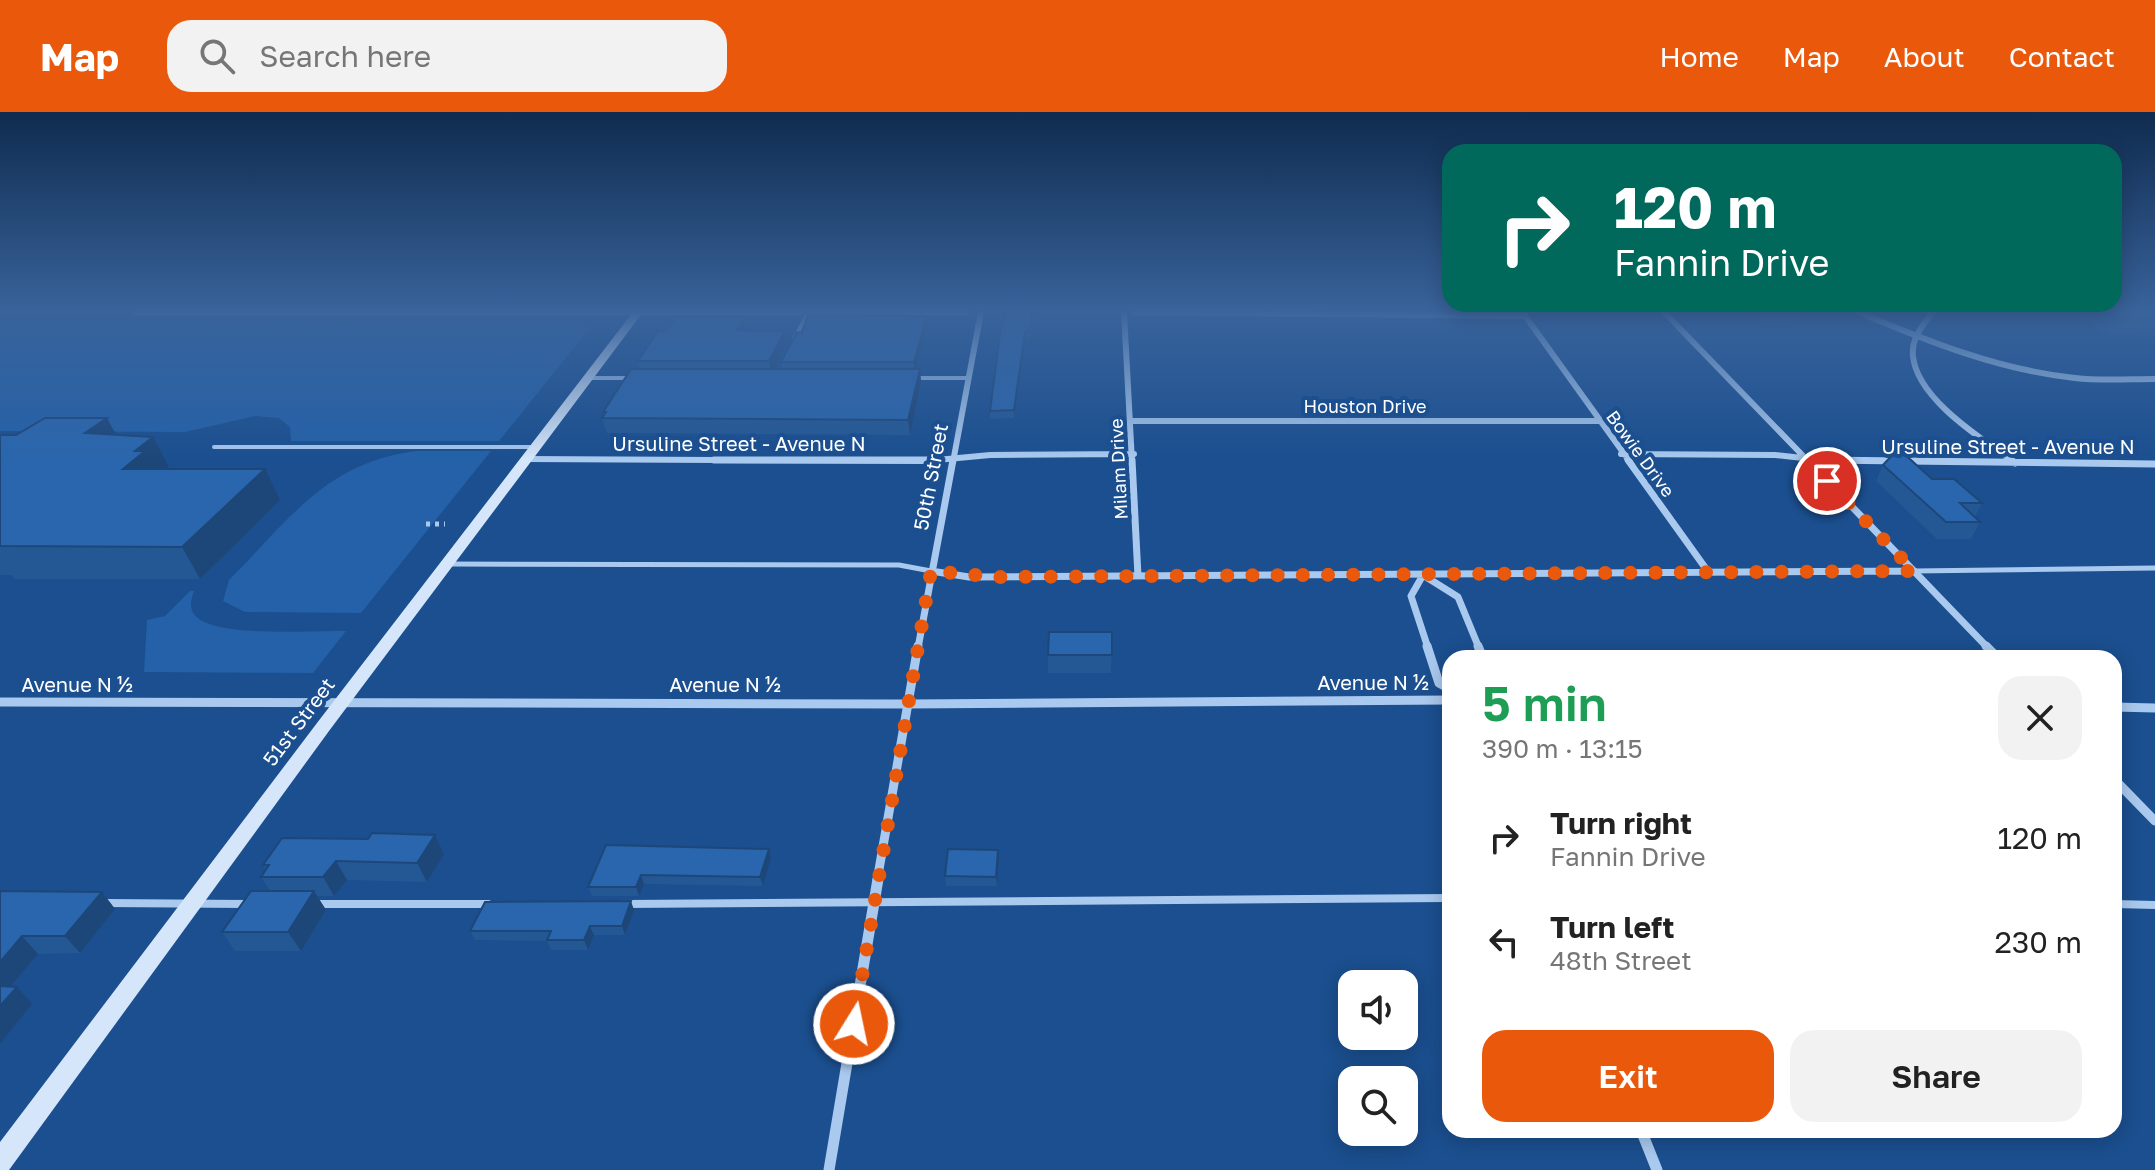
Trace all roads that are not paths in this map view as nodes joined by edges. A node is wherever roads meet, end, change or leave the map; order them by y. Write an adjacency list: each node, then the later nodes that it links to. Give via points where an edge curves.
1 (601, 361): 8 (street, 51st Street)
2 (972, 361): 11 (street, 50th Street)
3 (1127, 361): 13 (street, Milam Drive)
4 (1557, 361): 14 (street, Bowie Drive)
5 (1712, 361): 20 (street)
6 (1913, 361): 21 (street, via 1935,402)
7 (2006, 361): 12 (street, via 2075,378)
8 (588, 378): 9 (lane); 16 (street, 51st Street)
9 (635, 378)
10 (909, 378): 11 (lane)
11 (969, 378): 19 (street, 50th Street)
12 (2155, 379)
13 (1131, 421): 14 (street, Houston Drive); 17 (street, Milam Drive)
14 (1598, 421): 18 (street, Bowie Drive)
15 (214, 447): 16 (lane)
16 (530, 453): 19 (street, Ursuline Street - Avenue N); 23 (street, 51st Street)
17 (1134, 454): 19 (street); 29 (street, Milam Drive)
18 (1621, 454): 20 (street, Ursuline Street - Avenue N); 27 (street, Bowie Drive)
19 (953, 458): 25 (street, 50th Street)
20 (1805, 458): 21 (street, Ursuline Street - Avenue N); 26 (street)
21 (2016, 463): 22 (street, Ursuline Street - Avenue N)
22 (2155, 464)
23 (448, 564): 25 (lane, via 899,565); 35 (street, 51st Street)
24 (2155, 568): 26 (lane)
25 (931, 571): 29 (street, via 969,577); 36 (street, 50th Street)
26 (1914, 571): 27 (street); 31 (street)
27 (1709, 573): 28 (street)
28 (1423, 575): 29 (street); 30 (street, via 1458,597); 32 (street, via 1411,596)
29 (1138, 576)
30 (1480, 650)
31 (1990, 650)
32 (1442, 685)
33 (1442, 700): 36 (street, Avenue N ½)
34 (0, 702): 35 (street, Avenue N ½)
35 (341, 703): 36 (street, Avenue N ½); 43 (street, 51st Street)
36 (907, 704): 48 (street, 50th Street)
37 (2122, 707): 38 (street)
38 (2155, 708)
39 (2122, 787): 40 (street)
40 (2155, 821)
41 (1442, 898): 48 (lane)
42 (95, 903): 43 (lane)
43 (190, 904): 44 (lane); 52 (street, 51st Street)
44 (254, 904)
45 (301, 904): 46 (lane)
46 (492, 904)
47 (620, 904): 48 (lane)
48 (874, 904): 53 (street, 50th Street)
49 (2122, 904): 50 (lane)
50 (2155, 905)
51 (1644, 1138): 54 (street)
52 (0, 1162)
53 (829, 1170)
54 (1657, 1170)

